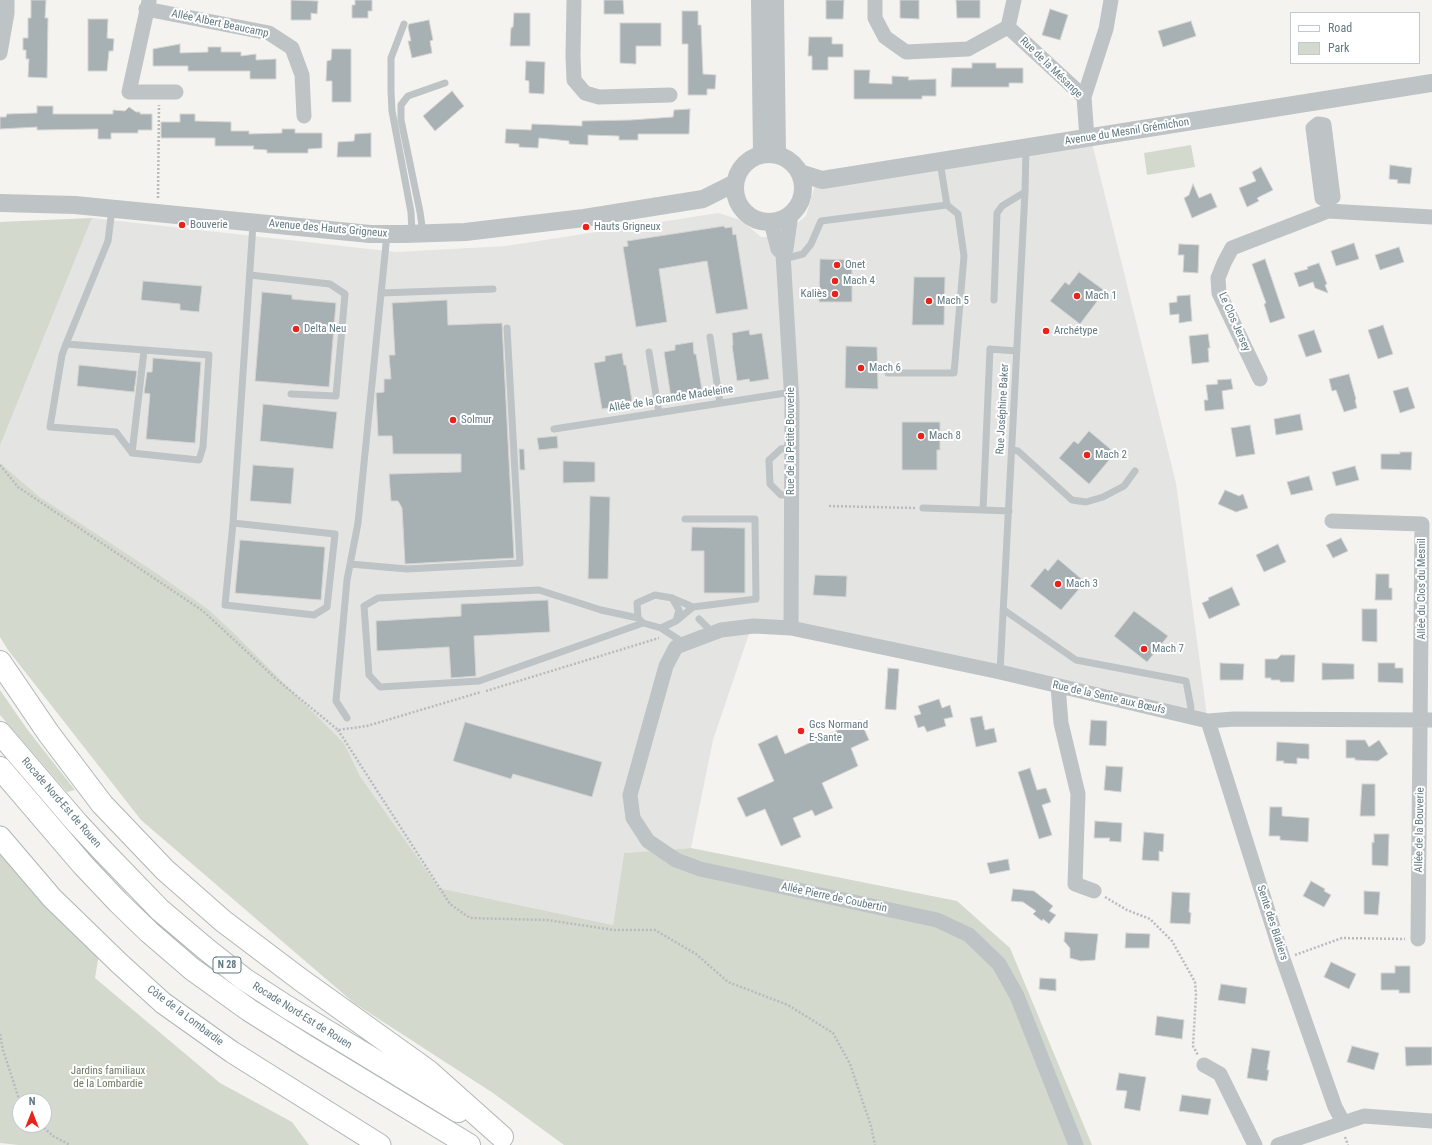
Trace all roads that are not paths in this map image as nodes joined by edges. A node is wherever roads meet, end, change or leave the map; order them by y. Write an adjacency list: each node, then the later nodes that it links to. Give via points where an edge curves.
1 (7, 0): 11 (street)
2 (574, 0): 15 (street, via 574,80 584,93 599,97)
3 (760, 0): 21 (street)
4 (775, 0): 21 (street)
5 (875, 0): 10 (street, via 875,18 885,37 906,52 968,50)
6 (1014, 0): 10 (street)
7 (1111, 0): 16 (street, via 1106,29)
8 (148, 5): 14 (street, via 129,92); 18 (street, Allée Albert Beaucamp, via 268,33 292,48 302,75)
9 (404, 24): 38 (lane, via 391,58 392,111)
10 (1008, 27): 16 (street, Rue de la Mésange)
11 (0, 53)
12 (445, 82): 38 (lane, via 408,96 401,105 401,120 420,212)
13 (1432, 84): 17 (street, Avenue du Mesnil Grémichon)
14 (176, 92)
15 (670, 95)
16 (1084, 98): 19 (street, Rue de la Mésange)
17 (1315, 102): 19 (street, Avenue du Mesnil Grémichon); 31 (street, via 1318,124 1313,128 1322,198)
18 (304, 116)
19 (1087, 138): 20 (street, Avenue du Mesnil Grémichon)
20 (1026, 148): 22 (street, Avenue du Mesnil Grémichon); 26 (lane, Rue Joséphine Baker)
21 (769, 154): 23 (street, via 784,157 793,163); 25 (street, via 751,159 739,172)
22 (940, 161): 24 (street, Avenue du Mesnil Grémichon); 30 (lane)
23 (800, 173): 24 (street, Avenue du Mesnil Grémichon); 27 (street, via 803,184)
24 (822, 180): 27 (street, Avenue du Mesnil Grémichon)
25 (735, 183): 28 (street, Avenue des Hauts Grigneux); 33 (street, via 737,200)
26 (1025, 192): 44 (lane, via 997,212); 49 (lane, Rue Joséphine Baker)
27 (802, 196): 34 (street)
28 (703, 199): 33 (street, Avenue des Hauts Grigneux); 38 (street, Avenue des Hauts Grigneux, via 540,224 465,232)
29 (0, 203): 32 (street, Avenue des Hauts Grigneux)
30 (947, 205): 40 (lane, via 821,221 811,244 803,254); 51 (lane, via 958,214 964,256 954,373)
31 (1328, 206): 35 (street, Le Clos Jersey); 52 (street, Le Clos Jersey, via 1232,248 1218,278 1219,293)
32 (115, 208): 36 (street, Avenue des Hauts Grigneux); 47 (lane, via 111,217 108,241)
33 (743, 210): 37 (street, via 750,216)
34 (791, 214): 37 (street); 40 (street, Rue de la Petite Bouverie)
35 (1432, 217)
36 (253, 222): 39 (street, Avenue des Hauts Grigneux); 41 (lane)
37 (771, 222): 40 (street, Rue de la Petite Bouverie, via 778,249)
38 (417, 233): 39 (street, Avenue des Hauts Grigneux)
39 (387, 234): 43 (lane)
40 (783, 257): 53 (street, Rue de la Petite Bouverie)
41 (250, 275): 54 (lane, via 330,284 344,294 336,396); 68 (lane)
42 (493, 289): 43 (lane)
43 (381, 293): 69 (lane, via 358,523)
44 (994, 300)
45 (507, 328): 69 (lane, via 520,563 407,569)
46 (710, 337): 55 (lane)
47 (66, 344): 48 (lane); 60 (lane, via 62,354 50,426 116,432)
48 (144, 351): 60 (lane); 60 (lane, via 209,355 203,447 199,460)
49 (1017, 351): 59 (lane, Rue Joséphine Baker); 64 (lane, via 990,349)
50 (649, 352): 56 (lane)
51 (888, 373)
52 (1260, 379)
53 (792, 392): 55 (lane, Allée de la Grande Madeleine); 58 (street, Rue de la Petite Bouverie)
54 (291, 394)
55 (720, 403): 56 (lane, Allée de la Grande Madeleine)
56 (659, 412): 57 (lane, Allée de la Grande Madeleine)
57 (554, 429)
58 (792, 447): 62 (street, Rue de la Petite Bouverie); 62 (lane, via 781,448 769,460 770,484 781,495)
59 (1012, 450): 61 (lane, via 1018,452 1072,500 1086,502 1103,496 1124,486); 65 (lane, Rue Joséphine Baker)
60 (132, 453)
61 (1135, 471)
62 (792, 495): 77 (street, Rue de la Petite Bouverie)
63 (923, 508): 64 (lane)
64 (983, 510): 65 (lane)
65 (1009, 512): 72 (lane, Rue Joséphine Baker)
66 (685, 519): 71 (lane, via 755,519 756,599)
67 (1332, 521): 86 (street, Allée du Clos du Mesnil, via 1422,524)
68 (233, 524): 68 (lane, via 224,605 314,615 327,607 335,534)
69 (350, 564): 84 (lane, via 336,702)
70 (672, 598): 71 (lane); 74 (lane, via 655,595 637,603); 75 (lane, via 679,610)
71 (693, 607): 75 (lane)
72 (1004, 610): 81 (lane, Rue Joséphine Baker); 83 (lane, via 1076,660 1186,681 1191,708)
73 (699, 619): 78 (lane)
74 (640, 620): 74 (lane, via 539,590 378,598 364,606 370,675 380,686 479,681); 76 (lane)
75 (676, 621): 76 (lane)
76 (661, 628): 79 (lane)
77 (791, 628): 78 (street, Rue de la Sente aux Bœufs, via 754,626); 81 (street, Rue de la Sente aux Bœufs)
78 (713, 633): 79 (street, Rue de la Sente aux Bœufs)
79 (681, 646): 98 (street, Allée Pierre de Coubertin, via 666,666 630,795 633,818 648,840 676,860 700,869 937,920 969,935 999,964 1017,996)
80 (0, 662): 95 (highway, via 49,734 102,804 165,870 223,921 428,1071)
81 (1000, 672): 82 (street, Rue de la Sente aux Bœufs)
82 (1058, 686): 83 (street, Rue de la Sente aux Bœufs); 90 (street, via 1061,723 1078,794 1075,884)
83 (1189, 716): 85 (street, Rue de la Sente aux Bœufs)
84 (348, 718)
85 (1208, 720): 86 (street, Rue de la Sente aux Bœufs); 94 (street, Sente des Blatiers, via 1283,959 1335,1107)
86 (1426, 720): 91 (street, Allée de la Bouverie)
87 (0, 733): 95 (highway, Rocade Nord-Est de Rouen / N 28, via 104,852 160,910 206,950 244,979 293,1010)
88 (0, 768): 97 (highway, Rocade Nord-Est de Rouen / N 28, via 118,902 192,969 249,1010)
89 (0, 837): 96 (main road, Côte de la Lombardie, via 52,898 163,1003 232,1052)
90 (1094, 891)
91 (1418, 940)
92 (1204, 1065): 99 (street, via 1220,1074)
93 (1432, 1121): 94 (street, via 1364,1116)
94 (1343, 1122): 100 (street)
95 (508, 1141)
96 (380, 1145)
97 (469, 1145)
98 (1076, 1145)
99 (1255, 1145)
100 (1278, 1145)

